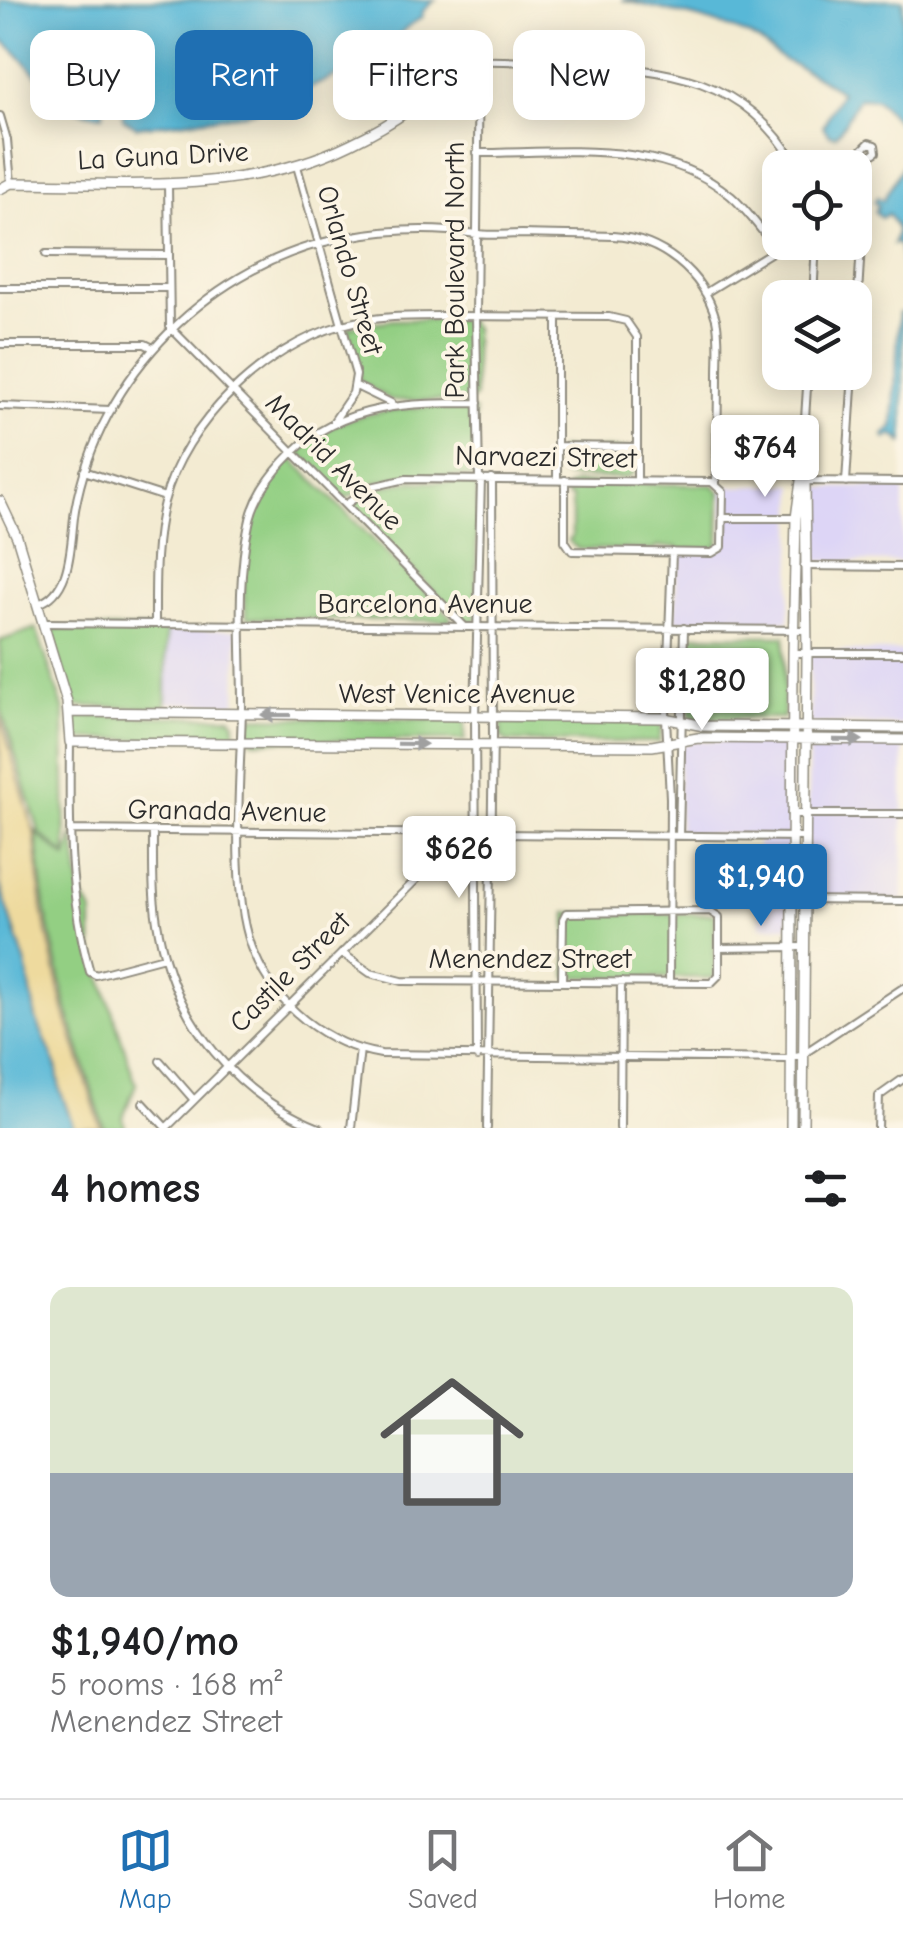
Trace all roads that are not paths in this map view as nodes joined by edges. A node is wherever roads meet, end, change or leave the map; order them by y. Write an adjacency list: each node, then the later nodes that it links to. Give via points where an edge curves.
1 (493, 63): 5 (street, via 643,68 693,80 759,115)
2 (0, 116): 8 (street)
3 (393, 120): 7 (street, La Guna Drive)
4 (478, 120): 6 (street, Park Boulevard North)
5 (787, 150)
6 (478, 153): 11 (street, via 618,154 668,162 729,195); 12 (street, Park Boulevard North)
7 (297, 166): 9 (street, La Guna Drive); 13 (street, Orlando Street)
8 (11, 183): 9 (street, La Guna Drive); 10 (street)
9 (168, 184): 15 (street)
10 (0, 190)
11 (762, 233)
12 (476, 234): 13 (street, via 390,232); 19 (street, via 639,239 677,260); 20 (street, Park Boulevard North)
13 (319, 244): 22 (street, Orlando Street); 23 (street, via 228,285)
14 (46, 254): 15 (street)
15 (168, 255): 18 (street)
16 (762, 258): 19 (street)
17 (0, 288): 18 (street)
18 (168, 288): 23 (street)
19 (705, 293): 46 (street, via 718,332)
20 (476, 316): 21 (street); 22 (street); 30 (street, Park Boulevard North)
21 (557, 317): 35 (street); 36 (street, via 619,318 635,329)
22 (342, 325): 26 (street, Orlando Street); 27 (street, via 278,356)
23 (172, 330): 25 (street); 27 (street, Madrid Avenue)
24 (0, 344): 25 (street)
25 (153, 348): 33 (street)
26 (356, 386): 31 (street, Orlando Street); 34 (street, Orlando Street)
27 (232, 390): 37 (street, Madrid Avenue); 47 (street, via 194,439)
28 (807, 390): 43 (street)
29 (852, 390): 44 (street)
30 (478, 403): 31 (street); 39 (street, Park Boulevard North)
31 (397, 404): 34 (street)
32 (0, 406): 33 (street)
33 (111, 410): 38 (street)
34 (330, 426): 37 (street)
35 (557, 446): 36 (street); 41 (street)
36 (637, 447): 42 (street)
37 (292, 452): 49 (street, Madrid Avenue); 58 (street, via 251,515)
38 (84, 471): 47 (street); 55 (street, via 68,565 52,596)
39 (480, 479): 40 (street, Narvaezi Street); 49 (street, Narvaezi Street, via 388,482); 60 (street, Park Boulevard North)
40 (492, 480): 41 (street, Narvaezi Street); 61 (street)
41 (561, 480): 42 (street, Narvaezi Street); 52 (street, via 570,550)
42 (636, 480): 46 (street, Narvaezi Street)
43 (803, 481): 44 (street); 51 (street)
44 (846, 482): 45 (street)
45 (903, 482)
46 (716, 483): 50 (street)
47 (165, 498): 57 (street)
48 (0, 501): 55 (street)
49 (345, 505): 59 (street, Madrid Avenue)
50 (724, 518): 51 (street); 52 (street, via 718,551)
51 (801, 518): 53 (street)
52 (672, 552): 62 (street)
53 (801, 566): 54 (street); 64 (street); 65 (street)
54 (903, 567)
55 (38, 604): 56 (street)
56 (44, 624): 57 (street, Barcelona Avenue); 69 (street)
57 (154, 624): 58 (street, Barcelona Avenue)
58 (242, 625): 59 (street, Barcelona Avenue); 70 (street)
59 (465, 626): 60 (street, Barcelona Avenue)
60 (478, 627): 61 (street, Barcelona Avenue); 71 (street, Park Boulevard North)
61 (492, 627): 62 (street, Barcelona Avenue); 72 (street)
62 (669, 628): 63 (street, Barcelona Avenue); 73 (street)
63 (684, 628): 64 (street, Barcelona Avenue); 74 (street)
64 (794, 630): 65 (street, Barcelona Avenue); 66 (street)
65 (806, 630): 67 (street)
66 (793, 653): 67 (street); 75 (street)
67 (807, 653): 68 (street); 76 (street)
68 (903, 653)
69 (70, 712): 70 (street, West Venice Avenue); 81 (street)
70 (242, 714): 71 (street, West Venice Avenue, one-way to 70); 83 (street)
71 (474, 716): 72 (street, West Venice Avenue); 84 (street, Park Boulevard North)
72 (493, 716): 73 (street, West Venice Avenue); 85 (street)
73 (666, 718): 74 (street, West Venice Avenue); 86 (street)
74 (684, 722): 75 (street, West Venice Avenue); 82 (street)
75 (792, 727): 76 (street, West Venice Avenue); 78 (street)
76 (806, 727): 77 (street, West Venice Avenue); 79 (street)
77 (903, 728)
78 (792, 739): 79 (street, West Venice Avenue); 82 (street, West Venice Avenue); 87 (street)
79 (806, 739): 80 (street, West Venice Avenue, one-way to 80); 88 (street)
80 (903, 740)
81 (70, 742): 83 (street, West Venice Avenue); 90 (street)
82 (684, 742): 86 (street, West Venice Avenue); 97 (street)
83 (242, 744): 84 (street, West Venice Avenue, one-way to 84); 91 (street)
84 (474, 745): 85 (street, West Venice Avenue); 94 (street, Park Boulevard North)
85 (493, 745): 86 (street, West Venice Avenue); 95 (street)
86 (666, 745): 96 (street)
87 (792, 814): 88 (street); 98 (street)
88 (806, 814): 89 (street); 98 (street)
89 (903, 814)
90 (70, 830): 92 (street, Granada Avenue); 109 (street, via 76,916 90,972)
91 (240, 832): 92 (street, Granada Avenue); 93 (street, Granada Avenue); 116 (street, via 246,930 260,967)
92 (153, 833): 109 (street, via 154,904)
93 (444, 834): 94 (street, Granada Avenue); 99 (street)
94 (476, 834): 95 (street, Granada Avenue); 100 (street, Park Boulevard North)
95 (491, 834): 96 (street, Granada Avenue); 101 (street)
96 (670, 836): 97 (street, Granada Avenue); 104 (street)
97 (680, 836): 98 (street, Granada Avenue)
98 (798, 837): 102 (street)
99 (444, 848): 100 (street); 108 (street, Castile Street)
100 (477, 848): 101 (street); 110 (street, Park Boulevard North)
101 (490, 848): 111 (street)
102 (798, 900): 103 (street); 105 (street); 106 (street)
103 (903, 901)
104 (669, 912): 107 (street, via 716,913); 112 (street, via 566,913); 114 (street)
105 (792, 947): 106 (street); 107 (street); 122 (street)
106 (804, 947): 118 (street)
107 (719, 948): 114 (street, Menendez Street, via 713,983)
108 (342, 954): 110 (street, Menendez Street, via 391,979); 116 (street, Castile Street)
109 (164, 957): 124 (street, via 188,1018)
110 (477, 982): 111 (street, Menendez Street); 120 (street, Park Boulevard North)
111 (488, 982): 112 (street, Menendez Street); 119 (street)
112 (562, 982): 113 (street, Menendez Street)
113 (621, 982): 114 (street, Menendez Street); 121 (street)
114 (669, 983)
115 (903, 988): 118 (street)
116 (288, 1006): 117 (street); 124 (street, Castile Street)
117 (360, 1049): 120 (street); 130 (street)
118 (803, 1054): 122 (street); 134 (street)
119 (488, 1056): 120 (street); 121 (street); 131 (street)
120 (477, 1057)
121 (620, 1058): 122 (street); 132 (street)
122 (792, 1059): 133 (street)
123 (160, 1061): 126 (street)
124 (226, 1067): 126 (street, Castile Street); 129 (street, via 268,1102)
125 (903, 1079): 135 (street, via 879,1096)
126 (194, 1100): 128 (street, Castile Street)
127 (144, 1103): 128 (street)
128 (166, 1128)
129 (319, 1128)
130 (351, 1128)
131 (487, 1128)
132 (620, 1128)
133 (791, 1128)
134 (803, 1128)
135 (878, 1128)

